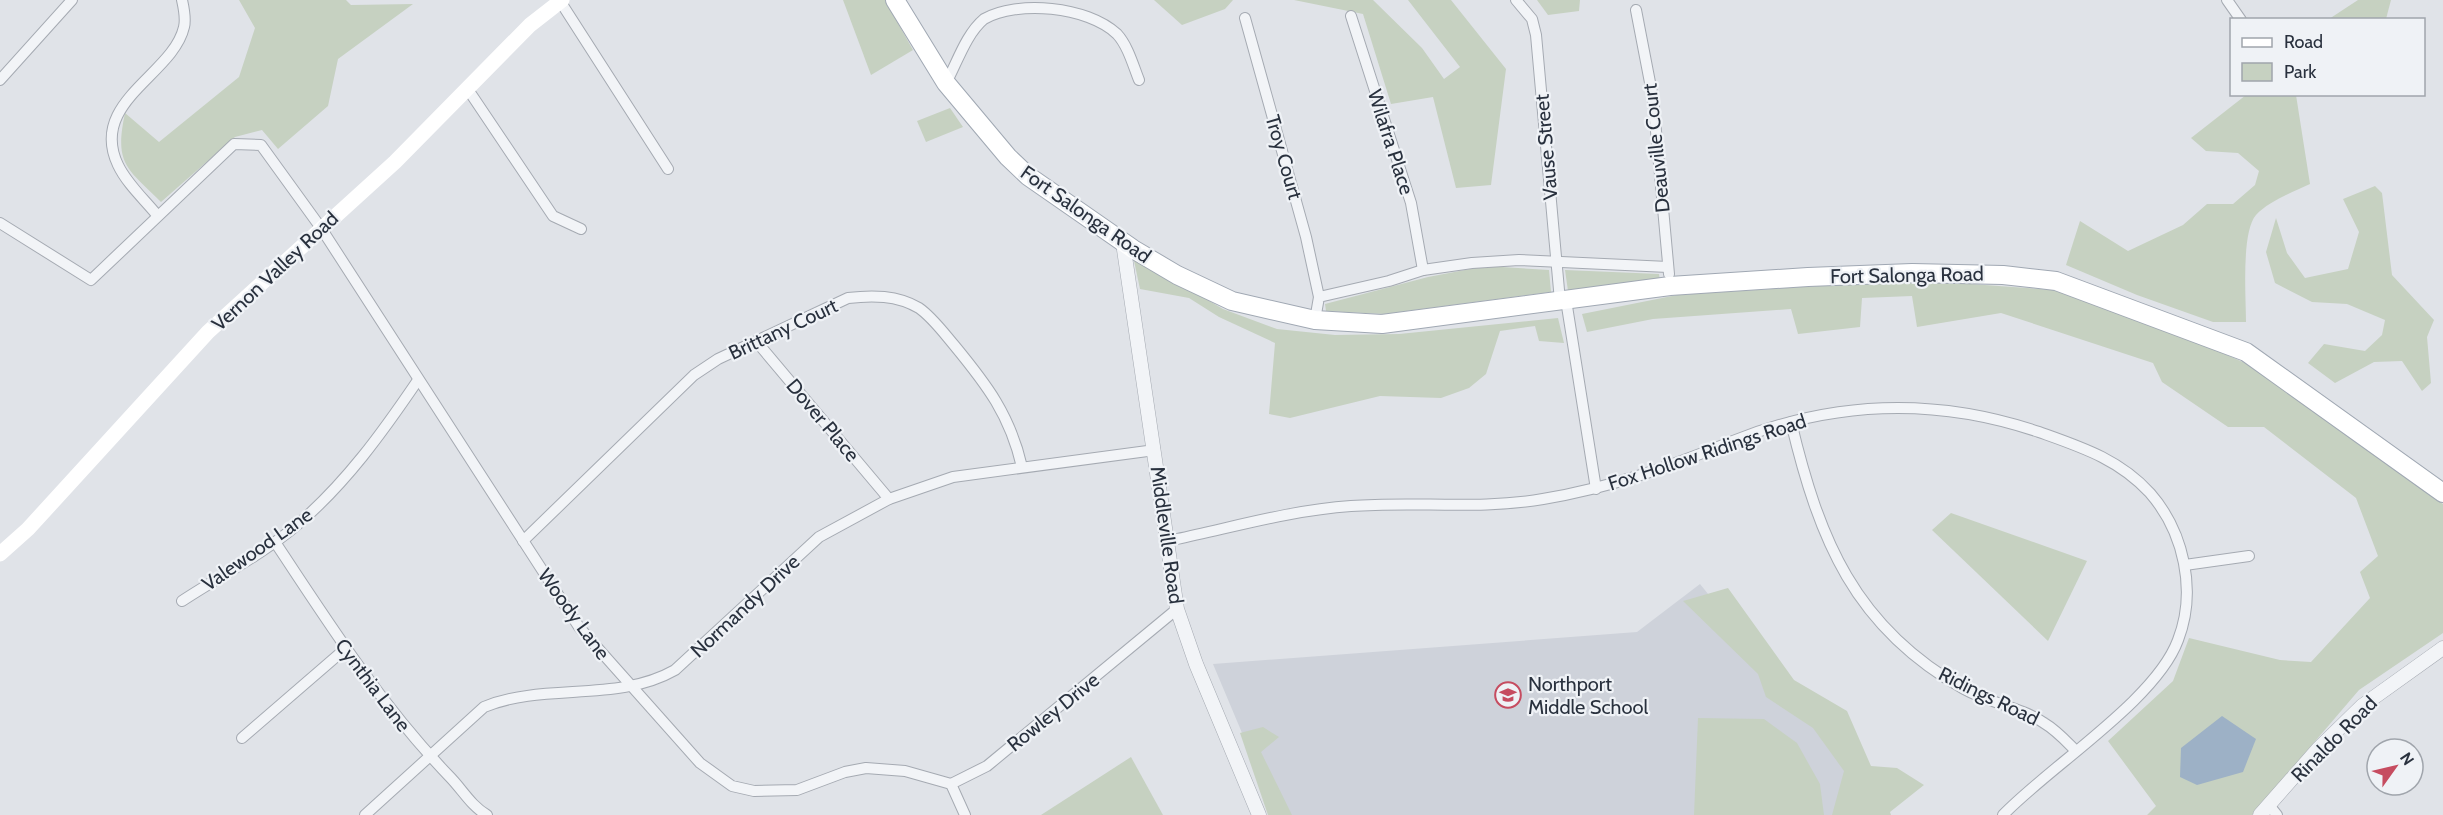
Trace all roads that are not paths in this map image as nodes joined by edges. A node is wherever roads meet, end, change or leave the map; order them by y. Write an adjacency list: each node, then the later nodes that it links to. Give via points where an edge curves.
1 (72, 0): 12 (street)
2 (182, 0): 16 (street, via 184,28 174,47 129,97 112,131 117,163 125,178)
3 (895, 0): 13 (main road, Fort Salonga Road)
4 (1516, 0): 21 (street, Vause Street, via 1532,19 1536,35)
5 (2228, 0): 10 (street)
6 (561, 1): 14 (main road, Vernon Valley Road, via 530,25); 15 (street)
7 (1636, 10): 22 (street, Deauville Court, via 1653,98)
8 (1351, 16): 23 (street, Wilafra Place, via 1411,203)
9 (1245, 18): 25 (street, Troy Court)
10 (2240, 18)
11 (1139, 80): 13 (street, via 1127,48 1099,21 1024,2 1002,8 983,20)
12 (0, 81)
13 (946, 83): 20 (main road, Fort Salonga Road, via 1028,176)
14 (468, 88): 18 (main road, Vernon Valley Road, via 395,162); 19 (street, via 553,216)
15 (668, 169)
16 (158, 215): 17 (street, via 91,280); 18 (street, Woody Lane, via 234,144 261,145)
17 (0, 223)
18 (321, 228): 29 (street, Woody Lane); 39 (main road, Vernon Valley Road, via 208,332 28,529)
19 (581, 229)
20 (1123, 243): 27 (main road, Fort Salonga Road, via 1232,301); 31 (street, Middleville Road)
21 (1555, 262): 22 (street); 23 (street, via 1519,260); 26 (street, Vause Street)
22 (1668, 267): 24 (street, Deauville Court)
23 (1423, 270): 25 (street, via 1389,282)
24 (1670, 286): 26 (main road, Fort Salonga Road); 34 (main road, Fort Salonga Road, via 1912,273 2003,275 2056,281 2246,352)
25 (1319, 297): 27 (street)
26 (1563, 300): 27 (main road, Fort Salonga Road, via 1382,324); 33 (street, Vause Street)
27 (1315, 320)
28 (756, 341): 32 (street, Brittany Court, via 848,298 894,298 919,308 986,383 1015,437); 35 (street, Dover Place); 37 (street, Brittany Court, via 694,375)
29 (418, 380): 37 (street, Woody Lane); 38 (street, Valewood Lane, via 338,487)
30 (1791, 422): 33 (street, Fox Hollow Ridings Road, via 1667,468); 41 (street, Fox Hollow Ridings Road, via 1855,409 1917,406 1986,416 2082,447 2111,459 2155,498 2171,524); 48 (street, Ridings Road, via 1806,488 1824,533 1842,571 1866,606 1914,655 1942,676 2043,722)
31 (1155, 450): 32 (street, Normandy Drive); 36 (street, Middleville Road)
32 (1022, 467): 35 (street, Normandy Drive, via 954,477)
33 (1596, 489): 36 (street, Fox Hollow Ridings Road, via 1504,505 1319,509)
34 (2443, 493)
35 (889, 500): 46 (street, Normandy Drive, via 819,537 675,670 656,681)
36 (1166, 539): 43 (street, Middleville Road)
37 (524, 541): 46 (street, Woody Lane, via 579,627)
38 (274, 542): 42 (street, Valewood Lane); 45 (street, Cynthia Lane)
39 (0, 554)
40 (2249, 556): 41 (street)
41 (2185, 565): 48 (street, Fox Hollow Ridings Road, via 2186,596 2178,641 2142,693)
42 (182, 601)
43 (1177, 609): 50 (street, Rowley Drive, via 987,766); 55 (street, Middleville Road)
44 (2443, 648): 51 (street, Rinaldo Road, via 2356,712)
45 (345, 649): 47 (street); 49 (street, Cynthia Lane)
46 (630, 687): 49 (street, Normandy Drive, via 502,700 468,719); 50 (street, Woody Lane, via 683,747 732,786 754,791 797,790 866,768 905,771)
47 (242, 738)
48 (2075, 750): 56 (street, Fox Hollow Ridings Road)
49 (429, 756): 52 (street, Normandy Drive); 53 (street, Cynthia Lane)
50 (951, 784): 54 (street)
51 (2269, 812)
52 (364, 815)
53 (488, 815)
54 (965, 815)
55 (1259, 815)
56 (2003, 815)

